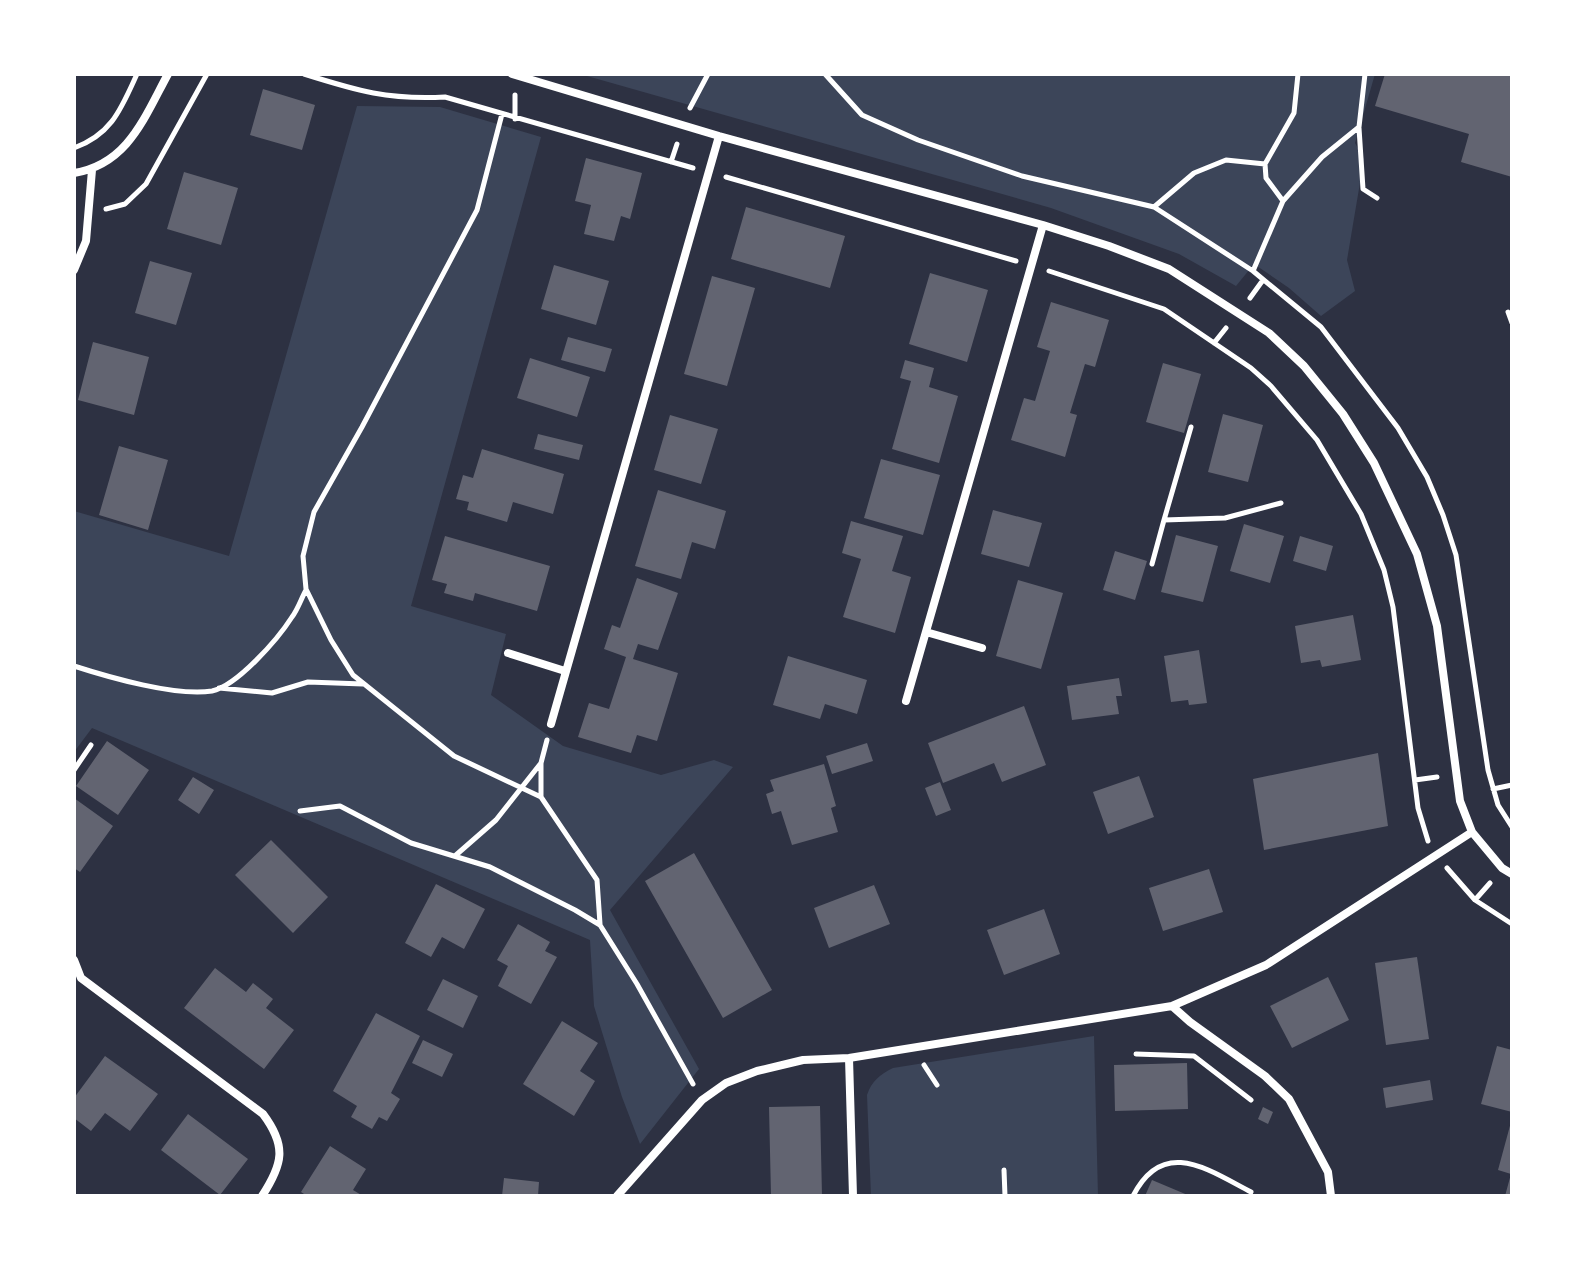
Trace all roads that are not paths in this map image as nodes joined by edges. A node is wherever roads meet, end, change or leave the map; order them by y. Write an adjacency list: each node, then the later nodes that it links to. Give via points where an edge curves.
1 (168, 74): 4 (street, via 119,154)
2 (512, 74): 3 (street)
3 (719, 136): 6 (street); 11 (street)
4 (92, 170): 5 (street); 7 (street, via 86,241)
5 (74, 173)
6 (1043, 225): 8 (street); 14 (street, via 1169,269 1239,312 1289,351 1343,414 1374,463 1417,554 1437,626 1460,801)
7 (74, 270)
8 (926, 632): 9 (street); 12 (street)
9 (982, 648)
10 (508, 653): 11 (street)
11 (565, 671): 13 (street)
12 (906, 701)
13 (551, 724)
14 (1472, 832): 15 (street); 17 (street, via 1266,965)
15 (1512, 874)
16 (74, 960): 19 (street, via 81,978 263,1114 274,1128 280,1160)
17 (1172, 1006): 18 (street); 22 (street, via 1289,1099 1328,1172)
18 (849, 1058): 20 (street, via 803,1060 726,1083 702,1100); 21 (street)
19 (262, 1196)
20 (617, 1196)
21 (853, 1196)
22 (1331, 1196)

